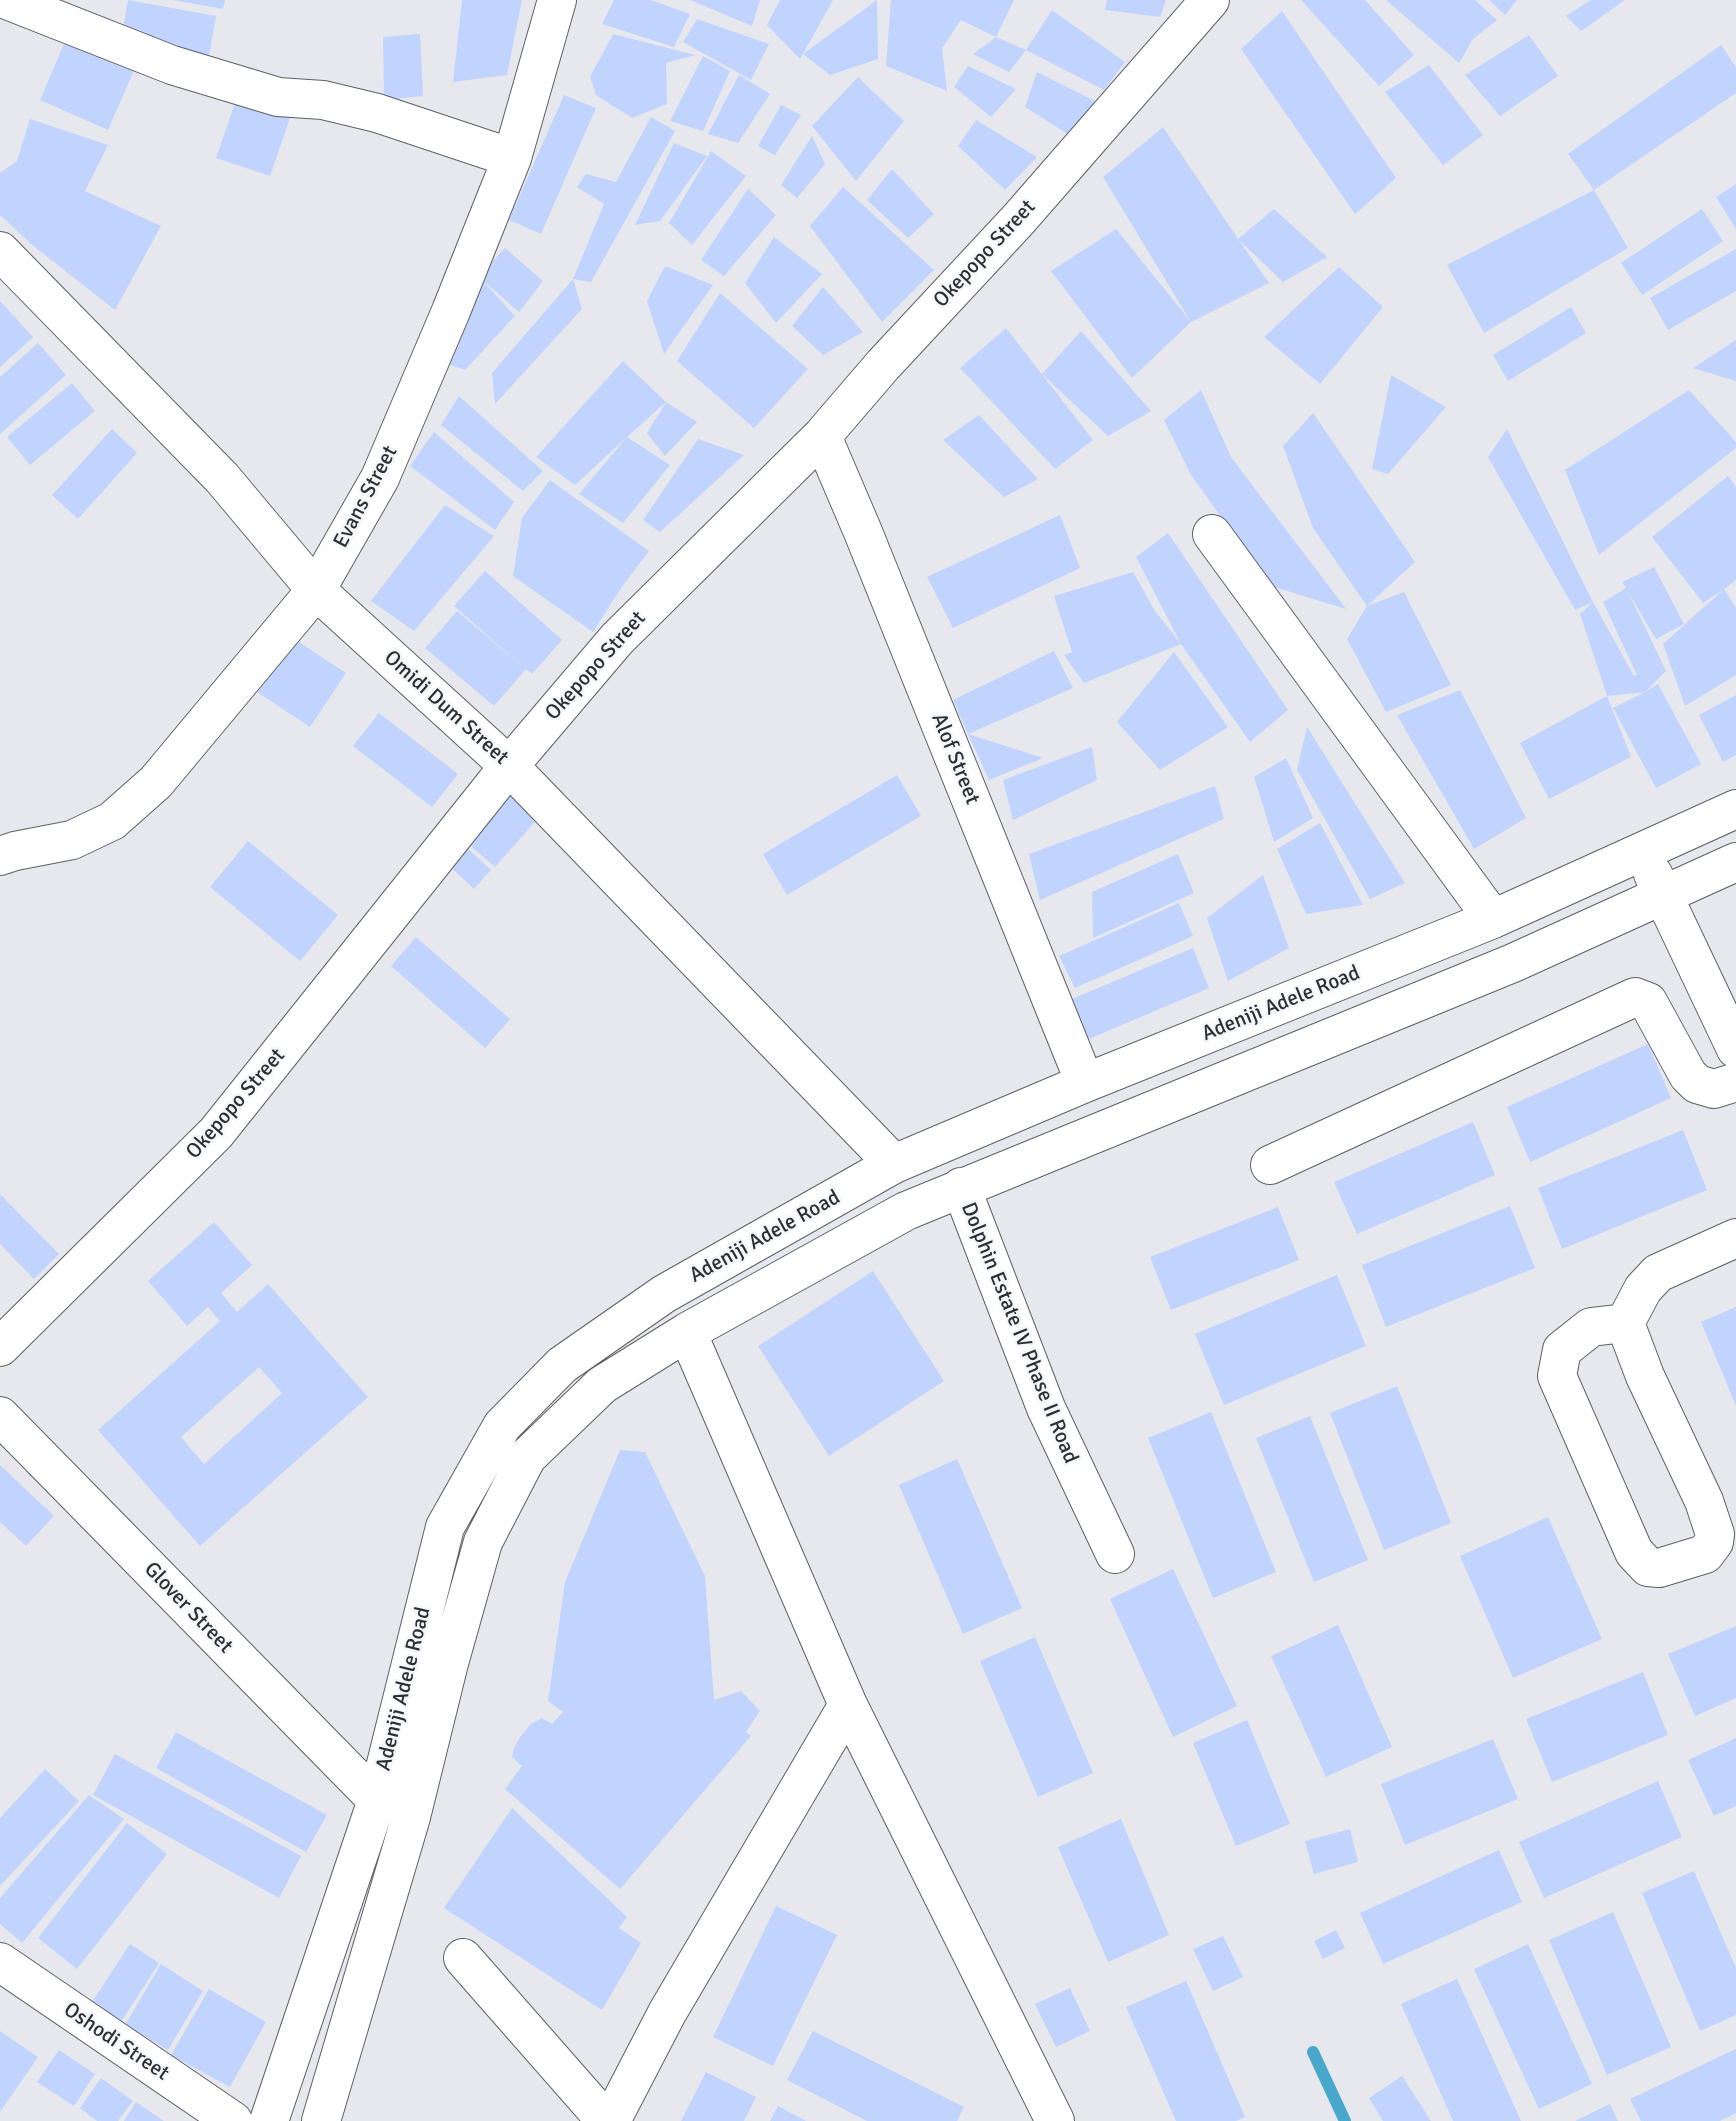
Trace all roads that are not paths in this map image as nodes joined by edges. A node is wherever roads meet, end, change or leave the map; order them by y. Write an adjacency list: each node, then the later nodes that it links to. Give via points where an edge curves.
1 (7, 0): 4 (street, via 172,65 278,97 323,100 377,113)
2 (557, 0): 4 (street, Evans Street)
3 (1210, 0): 6 (street, Okepopo Street)
4 (512, 158): 8 (street, Evans Street, via 380,478)
5 (0, 251): 8 (street, Omidi Dum Street, via 222,478)
6 (822, 436): 9 (street, Okepopo Street, via 617,639); 18 (street, Alof Street)
7 (1212, 534): 15 (street)
8 (316, 590): 9 (street, Omidi Dum Street); 12 (street, Evans Street, via 156,782 112,821 72,840)
9 (509, 766): 19 (street, Omidi Dum Street); 25 (street, Okepopo Street, via 216,1133)
10 (1736, 809): 11 (street, Adeniji Adele Road)
11 (1643, 852): 14 (street); 15 (street, Adeniji Adele Road)
12 (0, 856)
13 (1736, 862): 14 (street, Adeniji Adele Road)
14 (1663, 895): 16 (street); 21 (street, Adeniji Adele Road, via 1500,968)
15 (1493, 919): 18 (street, Adeniji Adele Road)
16 (1736, 1049)
17 (1736, 1082): 20 (street, via 1714,1089 1697,1084 1648,1002 1635,997)
18 (1086, 1083): 19 (street, Adeniji Adele Road)
19 (894, 1164): 29 (street, Adeniji Adele Road, via 664,1294 562,1365 502,1426 445,1527)
20 (1270, 1165)
21 (961, 1187): 24 (street, Adeniji Adele Road, via 906,1211); 27 (street, Dolphin Estate IV Phase II Road, via 1046,1408)
22 (1736, 1238): 23 (street, via 1658,1273 1632,1304)
23 (1625, 1323): 23 (street, via 1715,1534 1705,1554 1659,1568 1648,1567 1634,1552 1557,1376 1562,1350 1591,1327)
24 (687, 1332): 28 (street); 34 (street, Adeniji Adele Road, via 602,1385 527,1457 483,1542 411,1817)
25 (0, 1347)
26 (0, 1416): 29 (street, Glover Street)
27 (1115, 1554)
28 (848, 1705): 35 (street); 36 (street)
29 (377, 1800): 33 (street, Adeniji Adele Road)
30 (463, 1958): 35 (street)
31 (0, 1962): 32 (street, Oshodi Street)
32 (233, 2121)
33 (269, 2121)
34 (321, 2121)
35 (608, 2121)
36 (1055, 2121)

